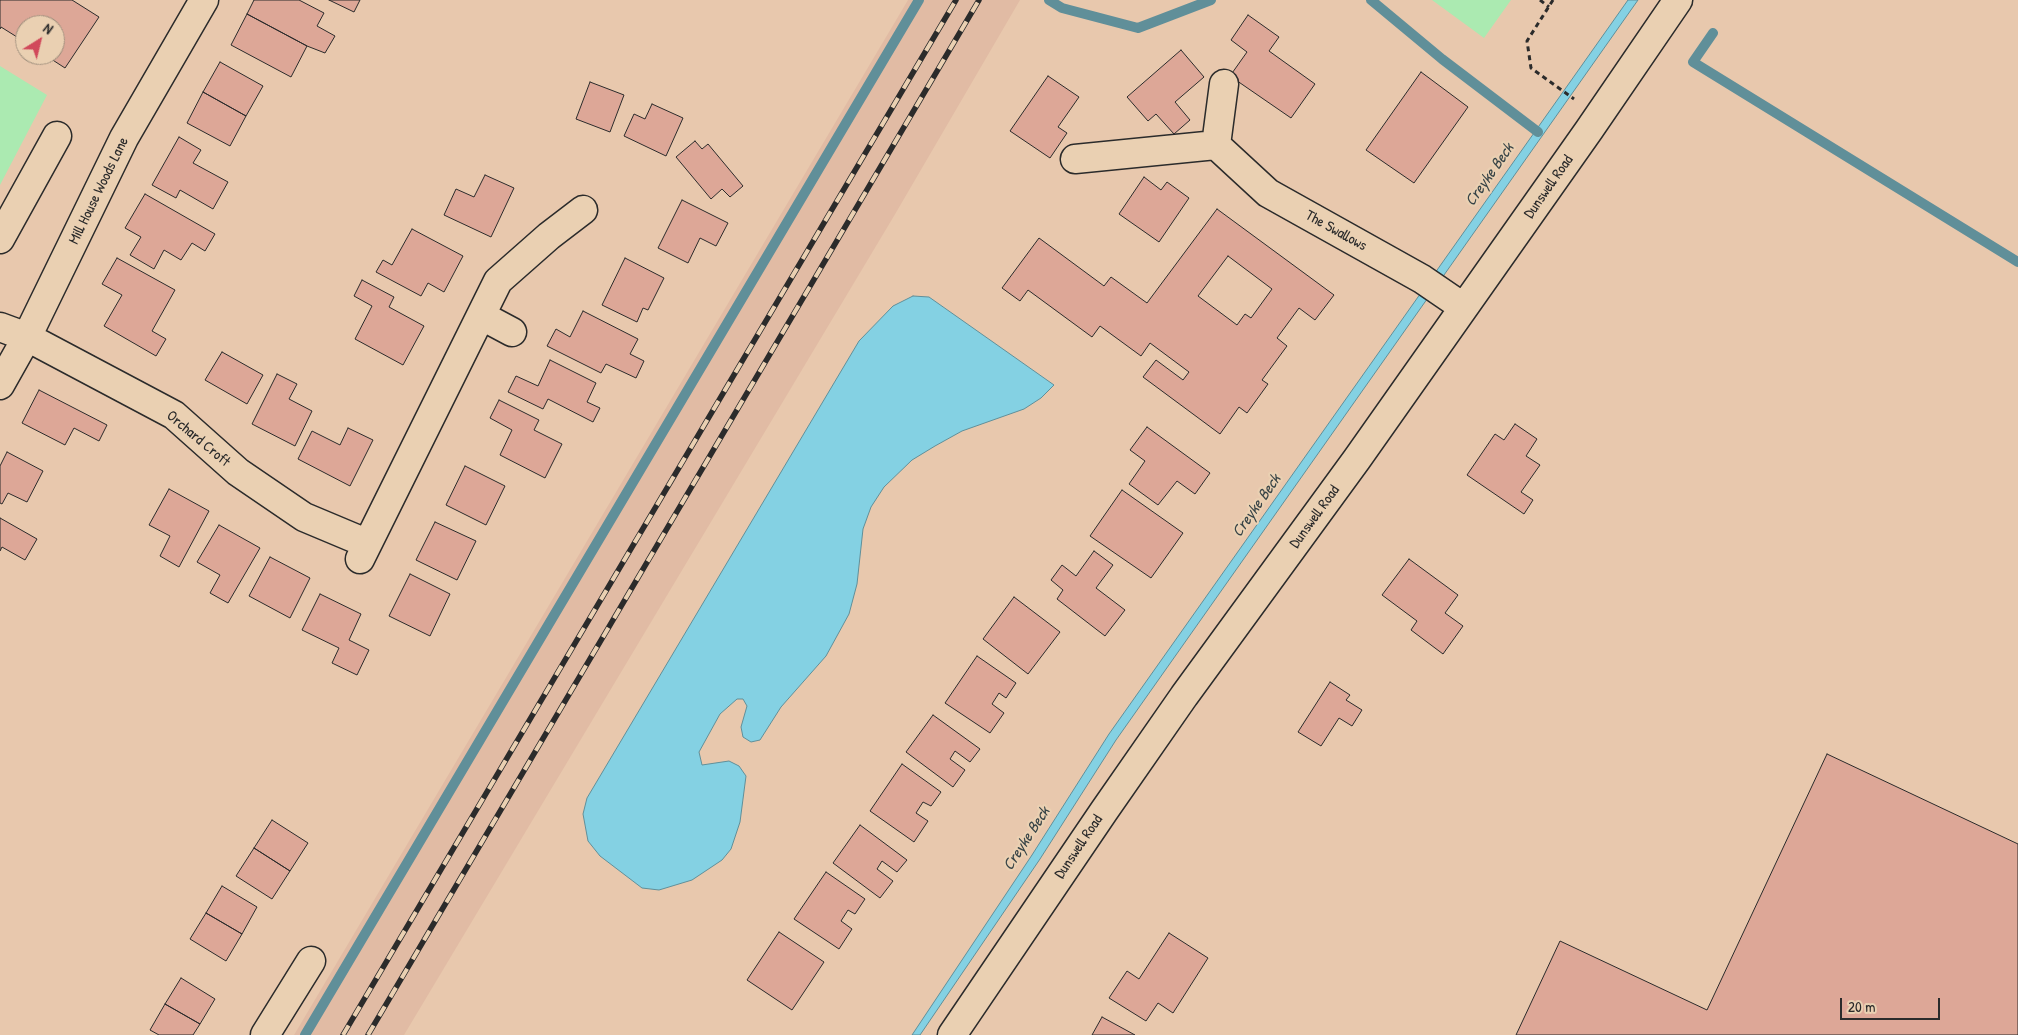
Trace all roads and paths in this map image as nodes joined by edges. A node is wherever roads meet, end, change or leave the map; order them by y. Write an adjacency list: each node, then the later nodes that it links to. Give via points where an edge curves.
1 (204, 0): 17 (street, Mill House Woods Lane, via 124,138)
2 (1540, 0): 5 (path)
3 (1553, 0): 5 (path)
4 (1678, 0): 13 (street, Dunswell Road, via 1594,123)
5 (1549, 7): 7 (path, via 1527,41 1531,68)
6 (1224, 84): 9 (street)
7 (1580, 103)
8 (57, 136): 12 (street)
9 (1216, 145): 10 (street); 13 (street, The Swallows, via 1268,193 1422,278)
10 (1075, 159)
11 (583, 210): 14 (street, Orchard Croft, via 498,281)
12 (0, 239)
13 (1456, 301): 21 (street, Dunswell Road, via 1357,459 1115,794)
14 (482, 316): 16 (street); 17 (street, Orchard Croft, via 363,551 304,518 238,472 174,415)
15 (0, 327): 17 (street, Orchard Croft)
16 (512, 332)
17 (27, 337): 18 (street, Mill House Woods Lane)
18 (0, 385)
19 (311, 961): 20 (street)
20 (265, 1035)
21 (952, 1035)

